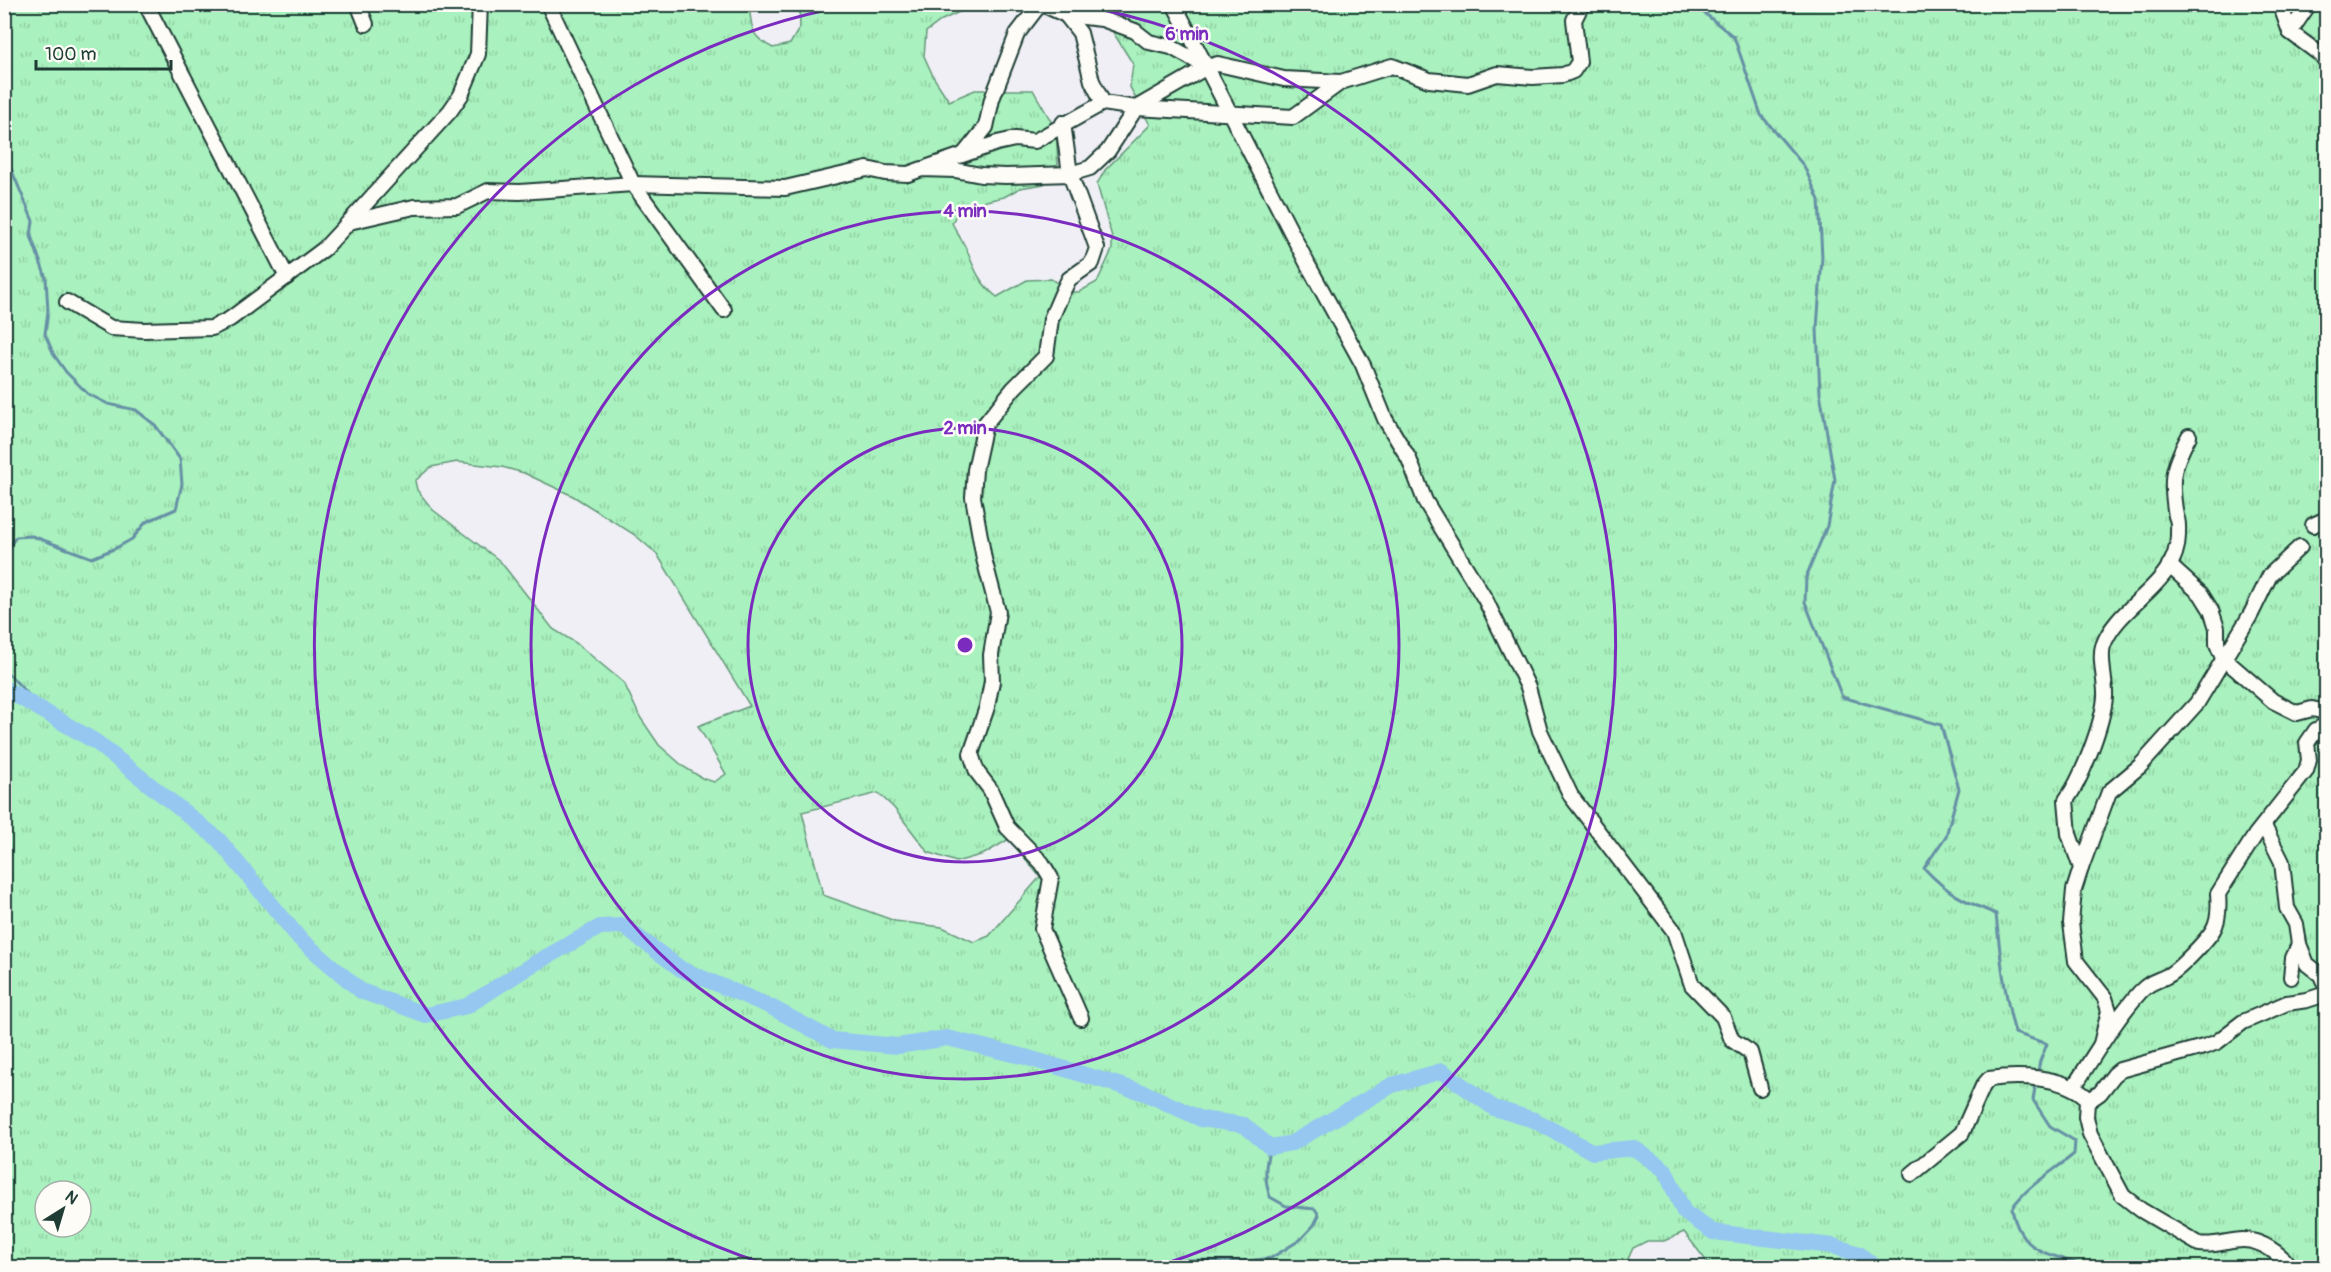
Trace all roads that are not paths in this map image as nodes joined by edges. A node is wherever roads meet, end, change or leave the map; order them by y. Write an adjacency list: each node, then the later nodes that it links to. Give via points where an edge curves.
1 (146, 4): 25 (street)
2 (358, 4): 11 (street)
3 (480, 4): 24 (street, via 478,54 461,95)
4 (548, 4): 23 (street)
5 (1041, 4): 10 (street); 20 (street, via 1017,34 992,99 986,127)
6 (1174, 4): 14 (street)
7 (1582, 4): 15 (street, via 1575,20 1579,62 1573,71 1563,75 1497,74 1468,84 1429,80 1392,66)
8 (2280, 4): 12 (street)
9 (2309, 4): 12 (street)
10 (1066, 15): 14 (street, via 1102,19 1135,31 1149,42 1171,47); 16 (street, via 1080,33 1092,81)
11 (366, 24)
12 (2290, 32): 13 (street)
13 (2326, 61)
14 (1207, 68): 15 (street, via 1218,64 1284,79); 17 (street); 18 (street)
15 (1341, 82): 18 (street, via 1293,117)
16 (1103, 103): 17 (street); 19 (street)
17 (1136, 108): 18 (street); 22 (street, via 1108,151 1090,168)
18 (1232, 115): 44 (street, via 1363,365 1425,501 1485,599 1528,687 1540,732 1570,796 1674,932 1692,985 1722,1017 1732,1040 1750,1052)
19 (1063, 123): 20 (street, via 1035,141 1015,139); 22 (street)
20 (965, 153): 21 (street)
21 (922, 170): 22 (street, via 1006,176); 23 (street, via 885,174 867,169 785,188)
22 (1070, 174): 42 (street, via 1097,248 1092,263 1069,279 1063,291 1051,319 1046,356 985,424 975,470 977,525 998,612 992,681 971,754 1007,828 1042,863 1051,878 1042,929)
23 (633, 184): 24 (street, via 488,191 457,206 414,207); 27 (street)
24 (349, 222): 25 (street, via 324,249)
25 (287, 277): 26 (street, via 212,328 111,328)
26 (67, 303)
27 (724, 310)
28 (2189, 436): 32 (street, via 2173,472 2171,487 2178,544)
29 (2326, 519): 30 (street)
30 (2313, 525)
31 (2300, 547): 33 (street, via 2270,575)
32 (2169, 565): 33 (street, via 2201,594 2211,610); 37 (street, via 2164,576 2118,622 2102,647 2103,708 2085,763 2066,800 2069,834)
33 (2223, 657): 34 (street, via 2273,701 2297,713 2312,709); 37 (street, via 2197,703 2140,766 2109,792)
34 (2326, 712)
35 (2326, 725): 36 (street, via 2316,730 2307,743 2306,771)
36 (2264, 826): 38 (street, via 2282,862 2287,908 2296,924); 43 (street, via 2218,894 2213,930 2186,962 2168,976 2153,980 2140,993)
37 (2081, 868): 43 (street, via 2071,922 2076,961 2105,998 2109,1011)
38 (2299, 944): 39 (street); 40 (street, via 2307,964 2321,975)
39 (2291, 977)
40 (2326, 987)
41 (2326, 994): 46 (street, via 2243,1022 2207,1046 2120,1070)
42 (1081, 1018)
43 (2101, 1044): 45 (street)
44 (1760, 1088)
45 (2073, 1088): 46 (street); 47 (street, via 2059,1081 1989,1079 1962,1133)
46 (2087, 1102): 48 (street, via 2090,1134 2117,1188 2132,1204 2199,1244 2254,1242 2275,1252)
47 (1912, 1174)
48 (2292, 1268)

